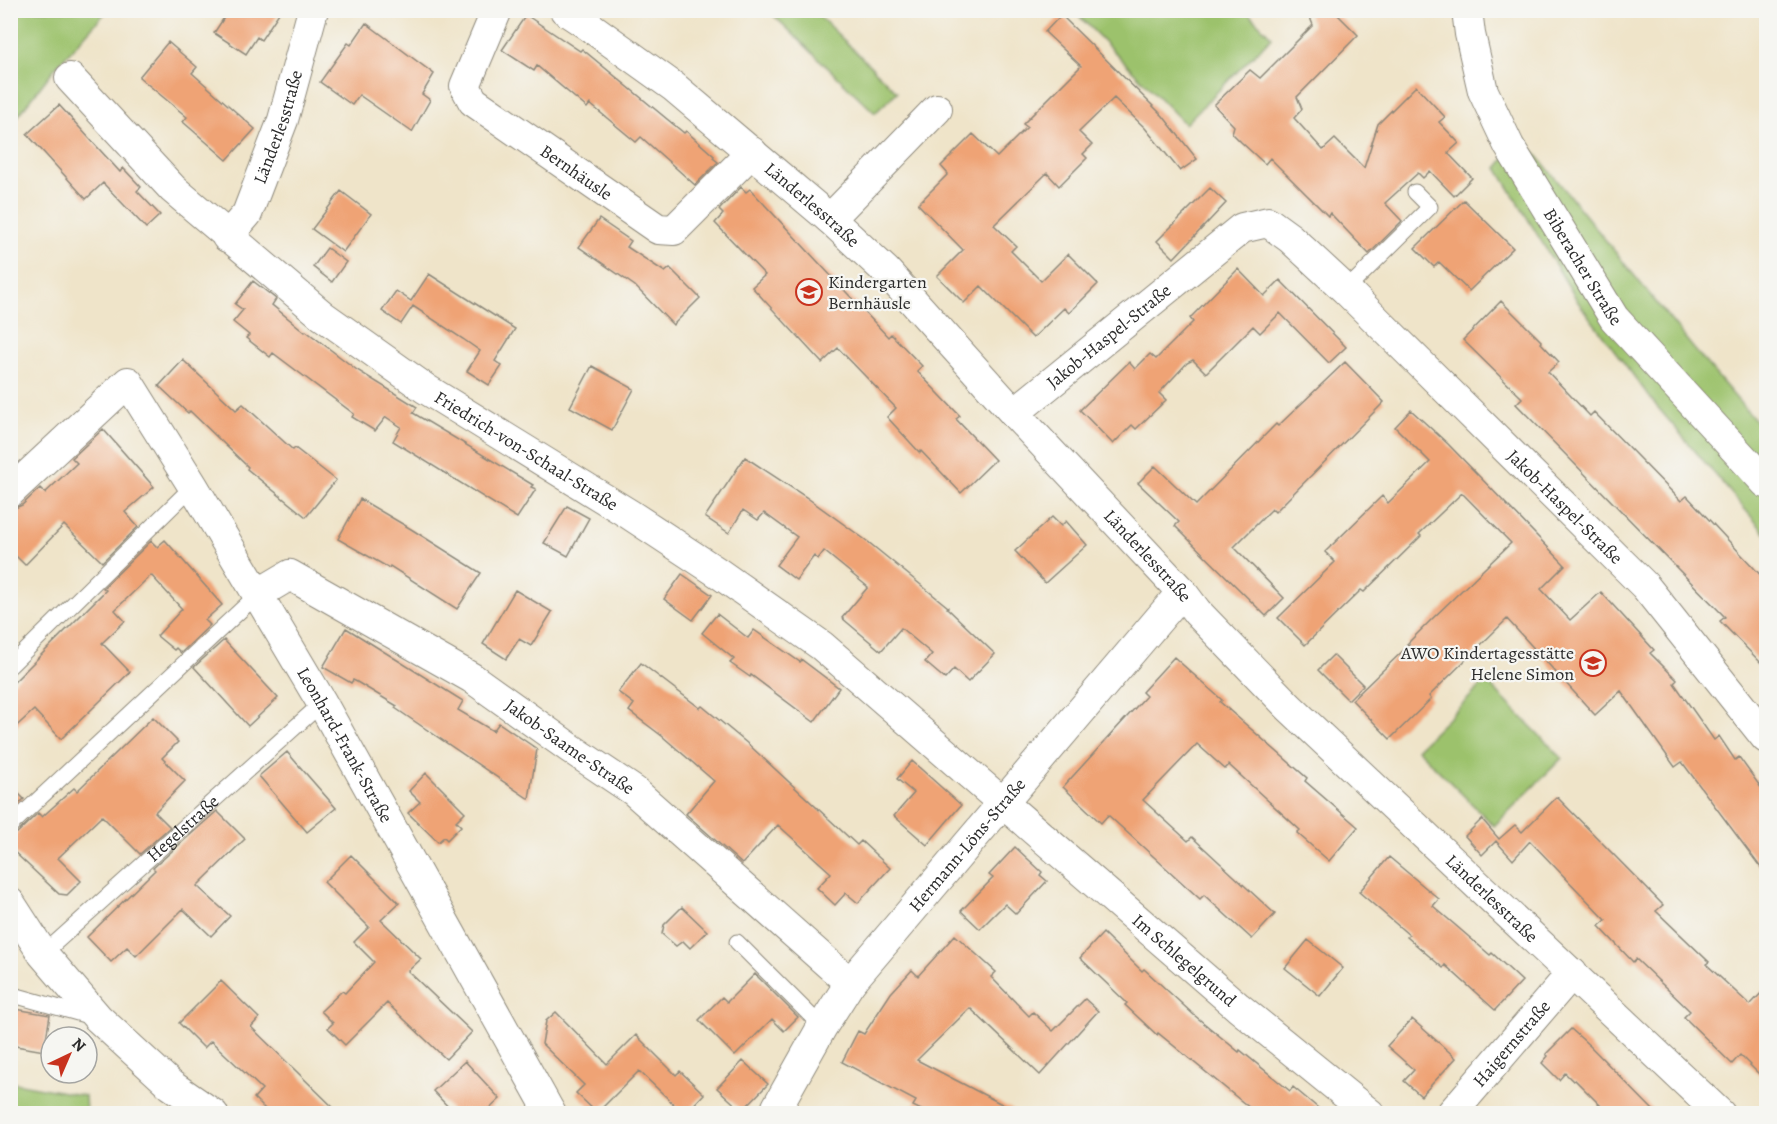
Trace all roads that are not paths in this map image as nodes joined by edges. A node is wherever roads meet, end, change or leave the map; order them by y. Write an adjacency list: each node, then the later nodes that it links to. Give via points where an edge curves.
1 (313, 10): 10 (street, Länderlesstraße, via 284,120 247,214)
2 (496, 10): 7 (street, Bernhäusle, via 465,86 473,101 658,229 674,230)
3 (565, 10): 7 (street, Länderlesstraße, via 674,87)
4 (1467, 10): 13 (street, Biberacher Straße, via 1483,91 1509,146 1614,318)
5 (70, 78): 10 (street, Friedrich-von-Schaal-Straße, via 173,189)
6 (937, 109): 9 (street)
7 (752, 153): 9 (street, Länderlesstraße)
8 (1415, 192): 11 (lane, via 1430,207)
9 (830, 219): 12 (street, Länderlesstraße, via 886,271)
10 (227, 237): 21 (street, Friedrich-von-Schaal-Straße, via 323,316 426,389 639,521 822,646)
11 (1346, 290): 12 (street, Jakob-Haspel-Straße, via 1268,222 1242,228); 20 (street, Jakob-Haspel-Straße, via 1645,586)
12 (1014, 413): 16 (street, Länderlesstraße)
13 (1767, 483)
14 (193, 486): 15 (street, Leonhard-Frank-Straße, via 128,382); 17 (street, Leonhard-Frank-Straße); 18 (lane)
15 (10, 492)
16 (1182, 592): 21 (street, Hermann-Löns-Straße); 26 (street, Länderlesstraße, via 1289,707)
17 (258, 594): 19 (street, Leonhard-Frank-Straße); 22 (lane); 27 (street, Jakob-Saame-Straße, via 290,575 472,678 634,791)
18 (10, 666)
19 (322, 703): 25 (lane, Hegelstraße); 32 (street, Leonhard-Frank-Straße)
20 (1767, 738)
21 (1003, 802): 27 (street, Hermann-Löns-Straße); 34 (street, Im Schlegelgrund, via 1238,1007)
22 (10, 826)
23 (10, 903): 25 (street)
24 (737, 942): 30 (lane)
25 (43, 954): 29 (street)
26 (1572, 973): 35 (street, Haigernstraße); 36 (street, Länderlesstraße)
27 (850, 983): 30 (street, Hermann-Löns-Straße)
28 (10, 994): 29 (lane)
29 (98, 1018): 31 (street, via 171,1085)
30 (822, 1027): 33 (street, Hermann-Löns-Straße)
31 (213, 1113)
32 (551, 1113)
33 (776, 1113)
34 (1370, 1113)
35 (1451, 1113)
36 (1720, 1113)

